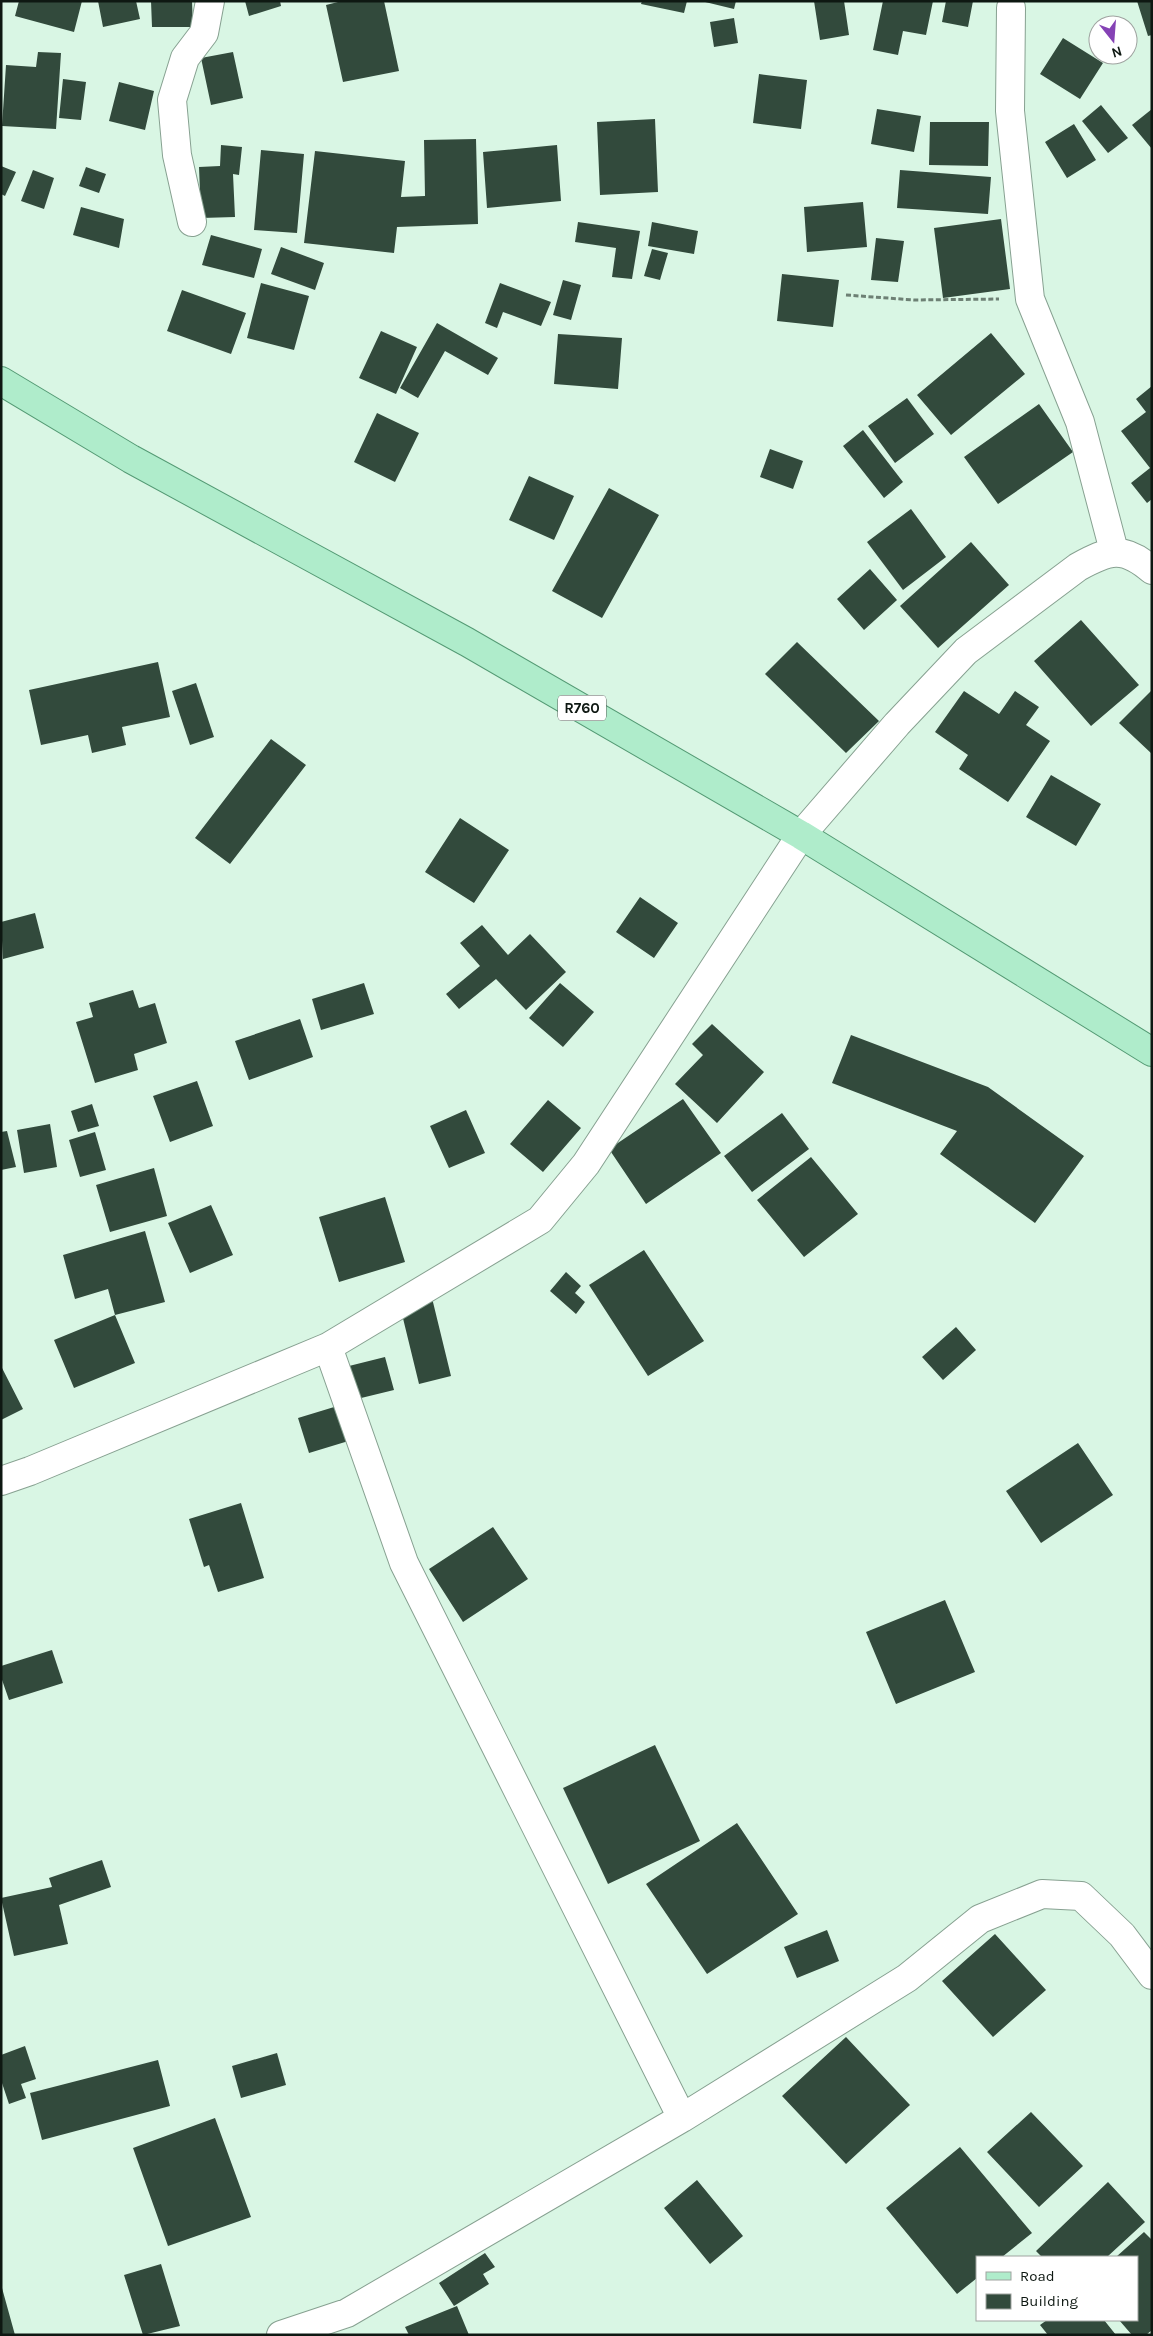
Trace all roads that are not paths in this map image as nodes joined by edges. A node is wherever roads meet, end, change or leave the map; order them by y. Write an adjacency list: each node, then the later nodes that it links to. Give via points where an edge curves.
1 (210, 1): 3 (street, via 204,33 185,58 172,100 177,155)
2 (1011, 8): 5 (street, via 1010,110 1030,299 1080,422)
3 (192, 222)
4 (1, 381): 7 (main road, R760, via 131,459 466,642)
5 (1114, 551): 6 (street, via 1130,554); 7 (street, via 1078,567 966,651 896,724)
6 (1152, 570)
7 (801, 835): 8 (main road, R760); 9 (street, via 586,1164 540,1220)
8 (1152, 1052)
9 (328, 1348): 10 (street); 12 (street, via 404,1563)
10 (1, 1481)
11 (1152, 1975): 12 (street, via 1122,1936 1081,1896 1042,1894 980,1918 907,1978)
12 (682, 2118): 13 (street, via 347,2313)
13 (282, 2335)

